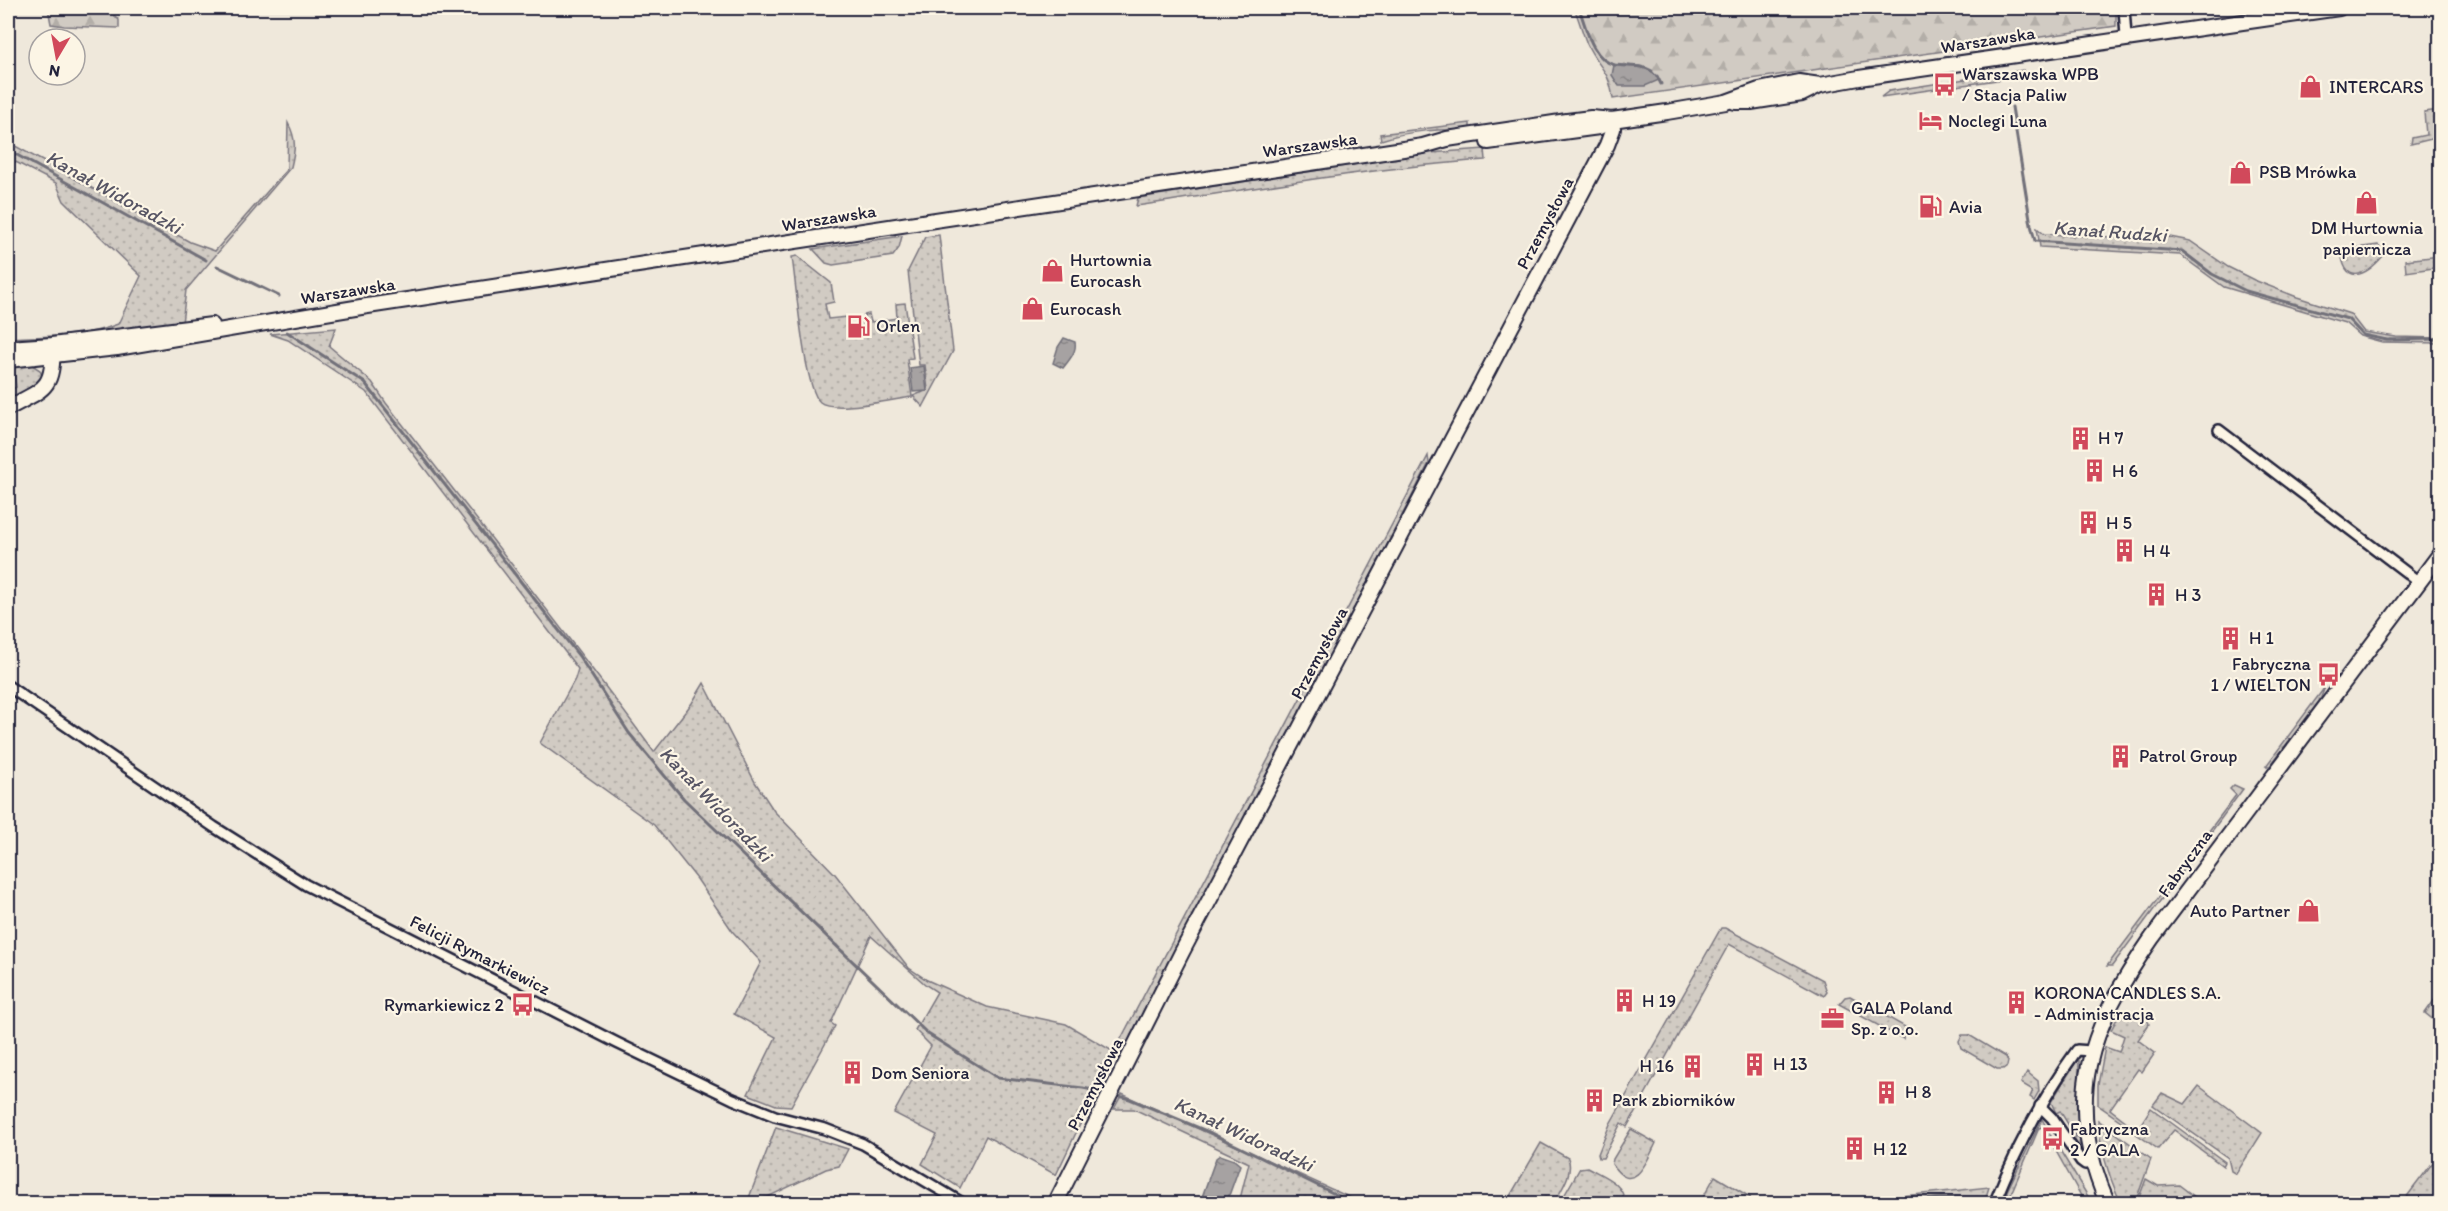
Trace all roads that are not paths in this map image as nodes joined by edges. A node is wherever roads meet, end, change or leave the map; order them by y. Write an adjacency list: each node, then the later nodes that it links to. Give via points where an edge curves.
1 (2124, 8): 3 (street)
2 (2339, 8): 3 (main road, Warszawska)
3 (2126, 38): 4 (main road, Warszawska, via 1820,85 1802,94)
4 (1612, 120): 6 (main road, Warszawska, via 1567,121 241,326 185,327); 17 (main road, Przemysłowa, via 1607,145 1182,952)
5 (8, 348): 6 (main road, Warszawska)
6 (53, 351): 7 (main road, Warszawska); 8 (main road, via 52,373 46,386)
7 (8, 360)
8 (8, 408)
9 (2218, 430): 11 (street)
10 (2440, 554): 11 (main road, Fabryczna)
11 (2419, 582): 13 (main road, Fabryczna, via 2134,965 2103,1019)
12 (8, 686): 16 (street, Felicji Rymarkiewicz, via 306,885 733,1099 863,1144)
13 (2091, 1051): 14 (street, via 2077,1050); 15 (main road, Fabryczna, via 2085,1105)
14 (2040, 1106): 15 (street, via 2081,1161); 18 (street)
15 (2092, 1161): 19 (main road, Fabryczna)
16 (964, 1203)
17 (1055, 1203)
18 (1994, 1203)
19 (2108, 1203)

